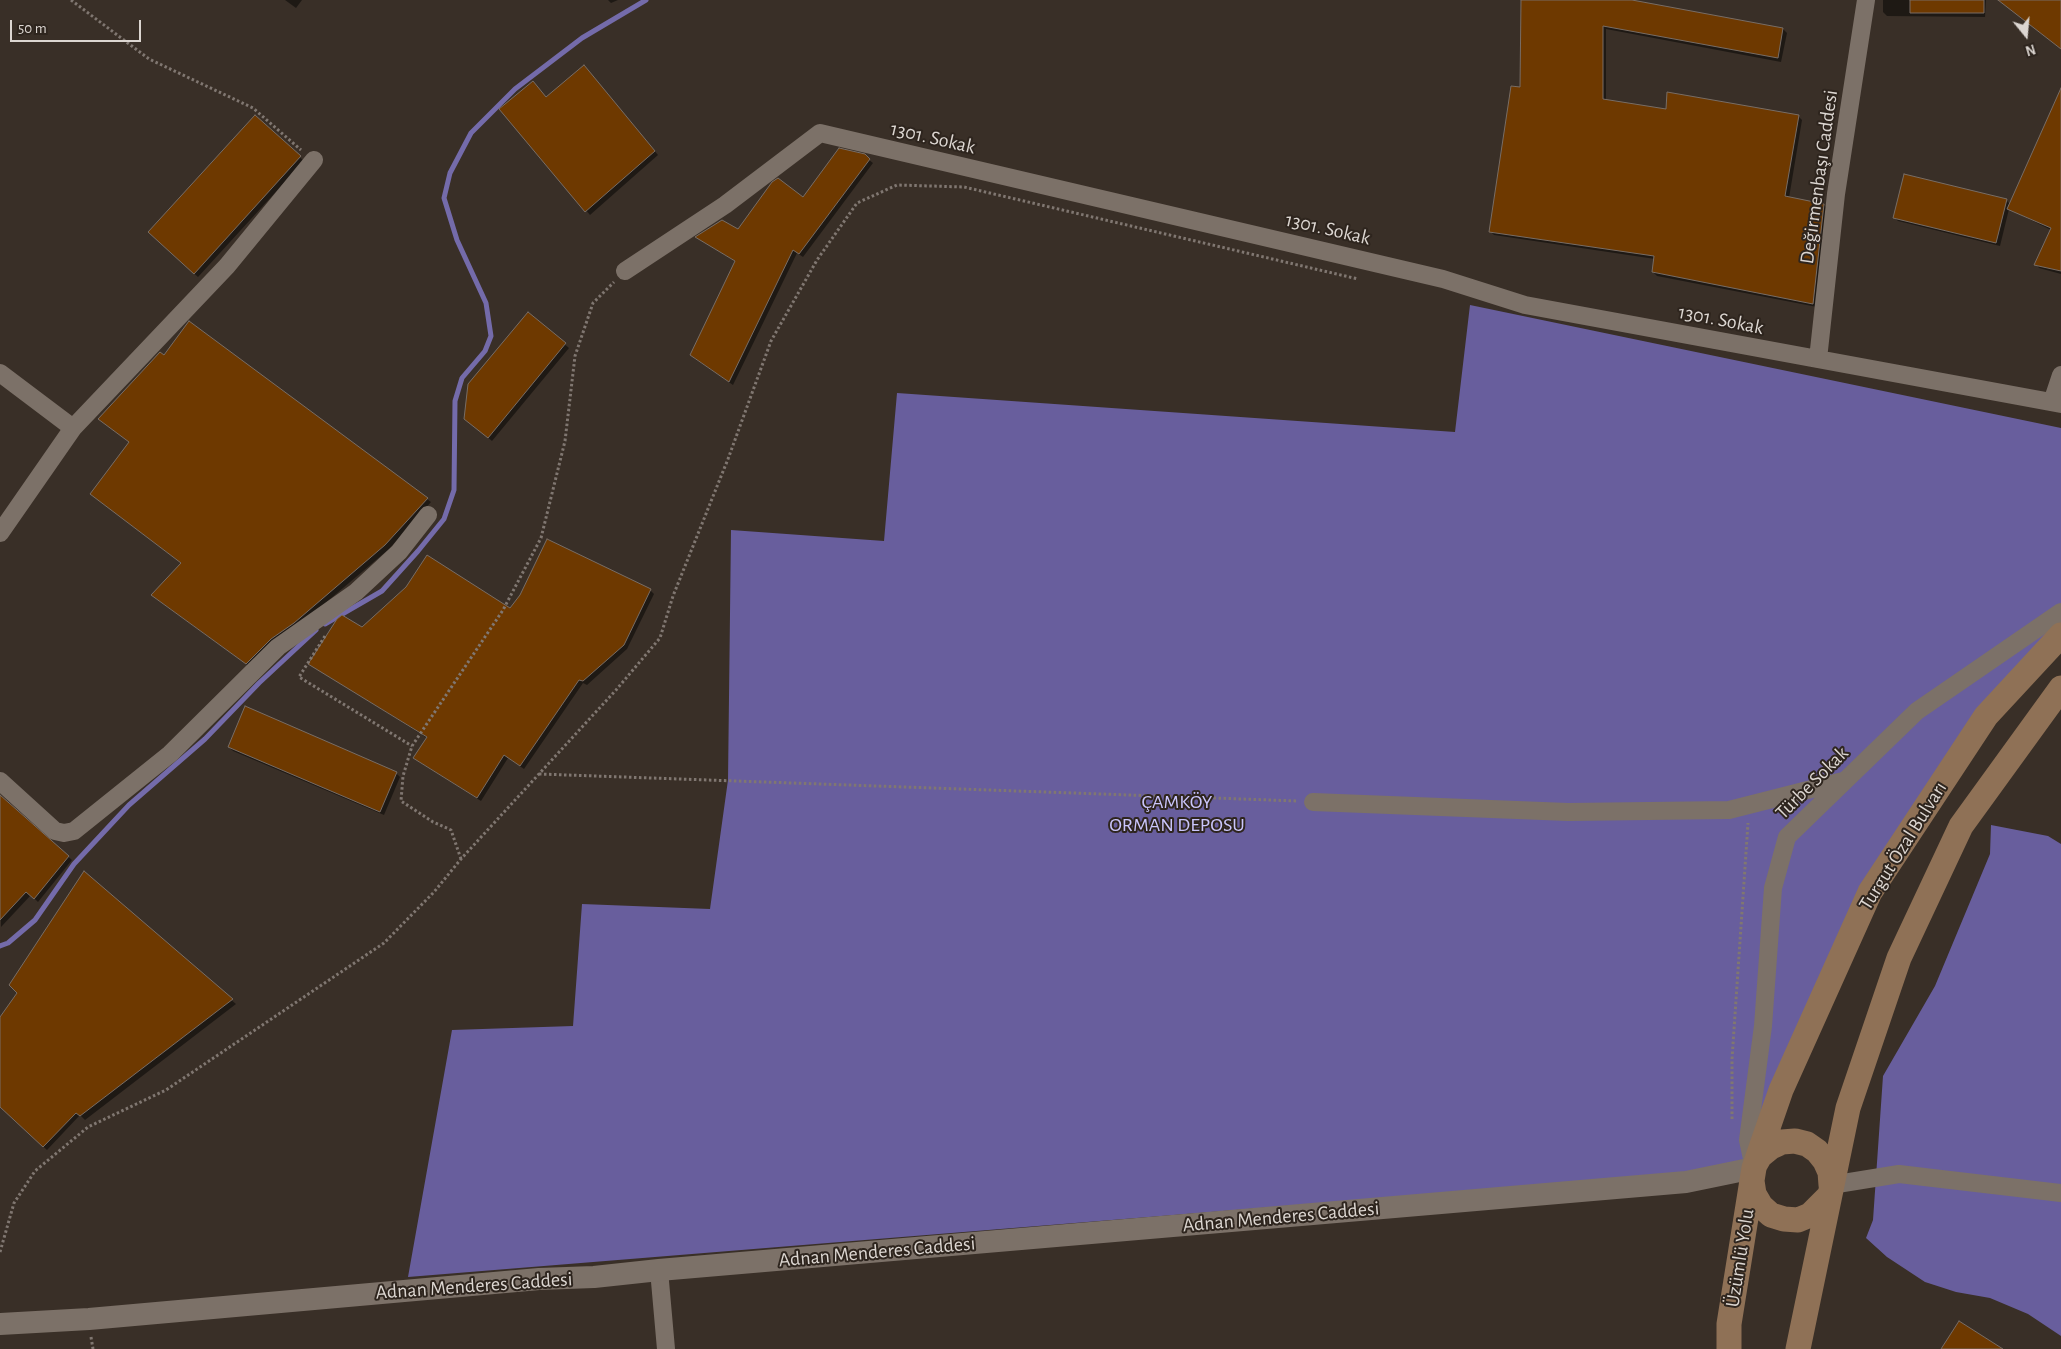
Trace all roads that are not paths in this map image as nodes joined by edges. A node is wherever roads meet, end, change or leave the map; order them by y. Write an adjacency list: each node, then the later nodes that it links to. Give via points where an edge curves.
1 (1866, 0): 4 (street, Değirmenbaşı Caddesi, via 1836,194)
2 (314, 160): 8 (street, via 227,266)
3 (625, 271): 4 (street, 1301. Sokak, via 725,206 820,133 1443,279 1525,304)
4 (1818, 359): 7 (street, 1301. Sokak)
5 (0, 373): 8 (street)
6 (2061, 375): 7 (street)
7 (2057, 403)
8 (73, 428): 10 (street)
9 (428, 515): 15 (street, via 399,552 356,592 278,647 170,754 74,831 55,831)
10 (0, 533)
11 (2061, 612): 14 (street, Türbe Sokak, via 1917,711)
12 (2061, 635): 17 (main road, Turgut Özal Bulvarı, via 1986,716 1870,892 1780,1090)
13 (2061, 688): 18 (main road, via 1961,826 1899,958 1848,1108)
14 (1843, 780): 16 (street, via 1729,810 1568,812); 17 (street, Türbe Sokak, via 1787,837 1773,888 1763,1026 1748,1140)
15 (0, 781)
16 (1313, 802)
17 (1753, 1174): 18 (main road, via 1754,1194 1761,1206 1784,1220 1798,1220 1810,1215); 18 (main road, via 1760,1156 1771,1147 1782,1142 1807,1144 1825,1161 1830,1172); 20 (street, Adnan Menderes Caddesi); 23 (main road, Üzümlü Yolu, via 1729,1324)
18 (1829, 1191): 19 (street, via 1899,1174); 24 (main road)
19 (2061, 1193)
20 (659, 1270): 21 (street, Adnan Menderes Caddesi); 22 (street)
21 (0, 1324)
22 (666, 1349)
23 (1729, 1349)
24 (1798, 1349)

